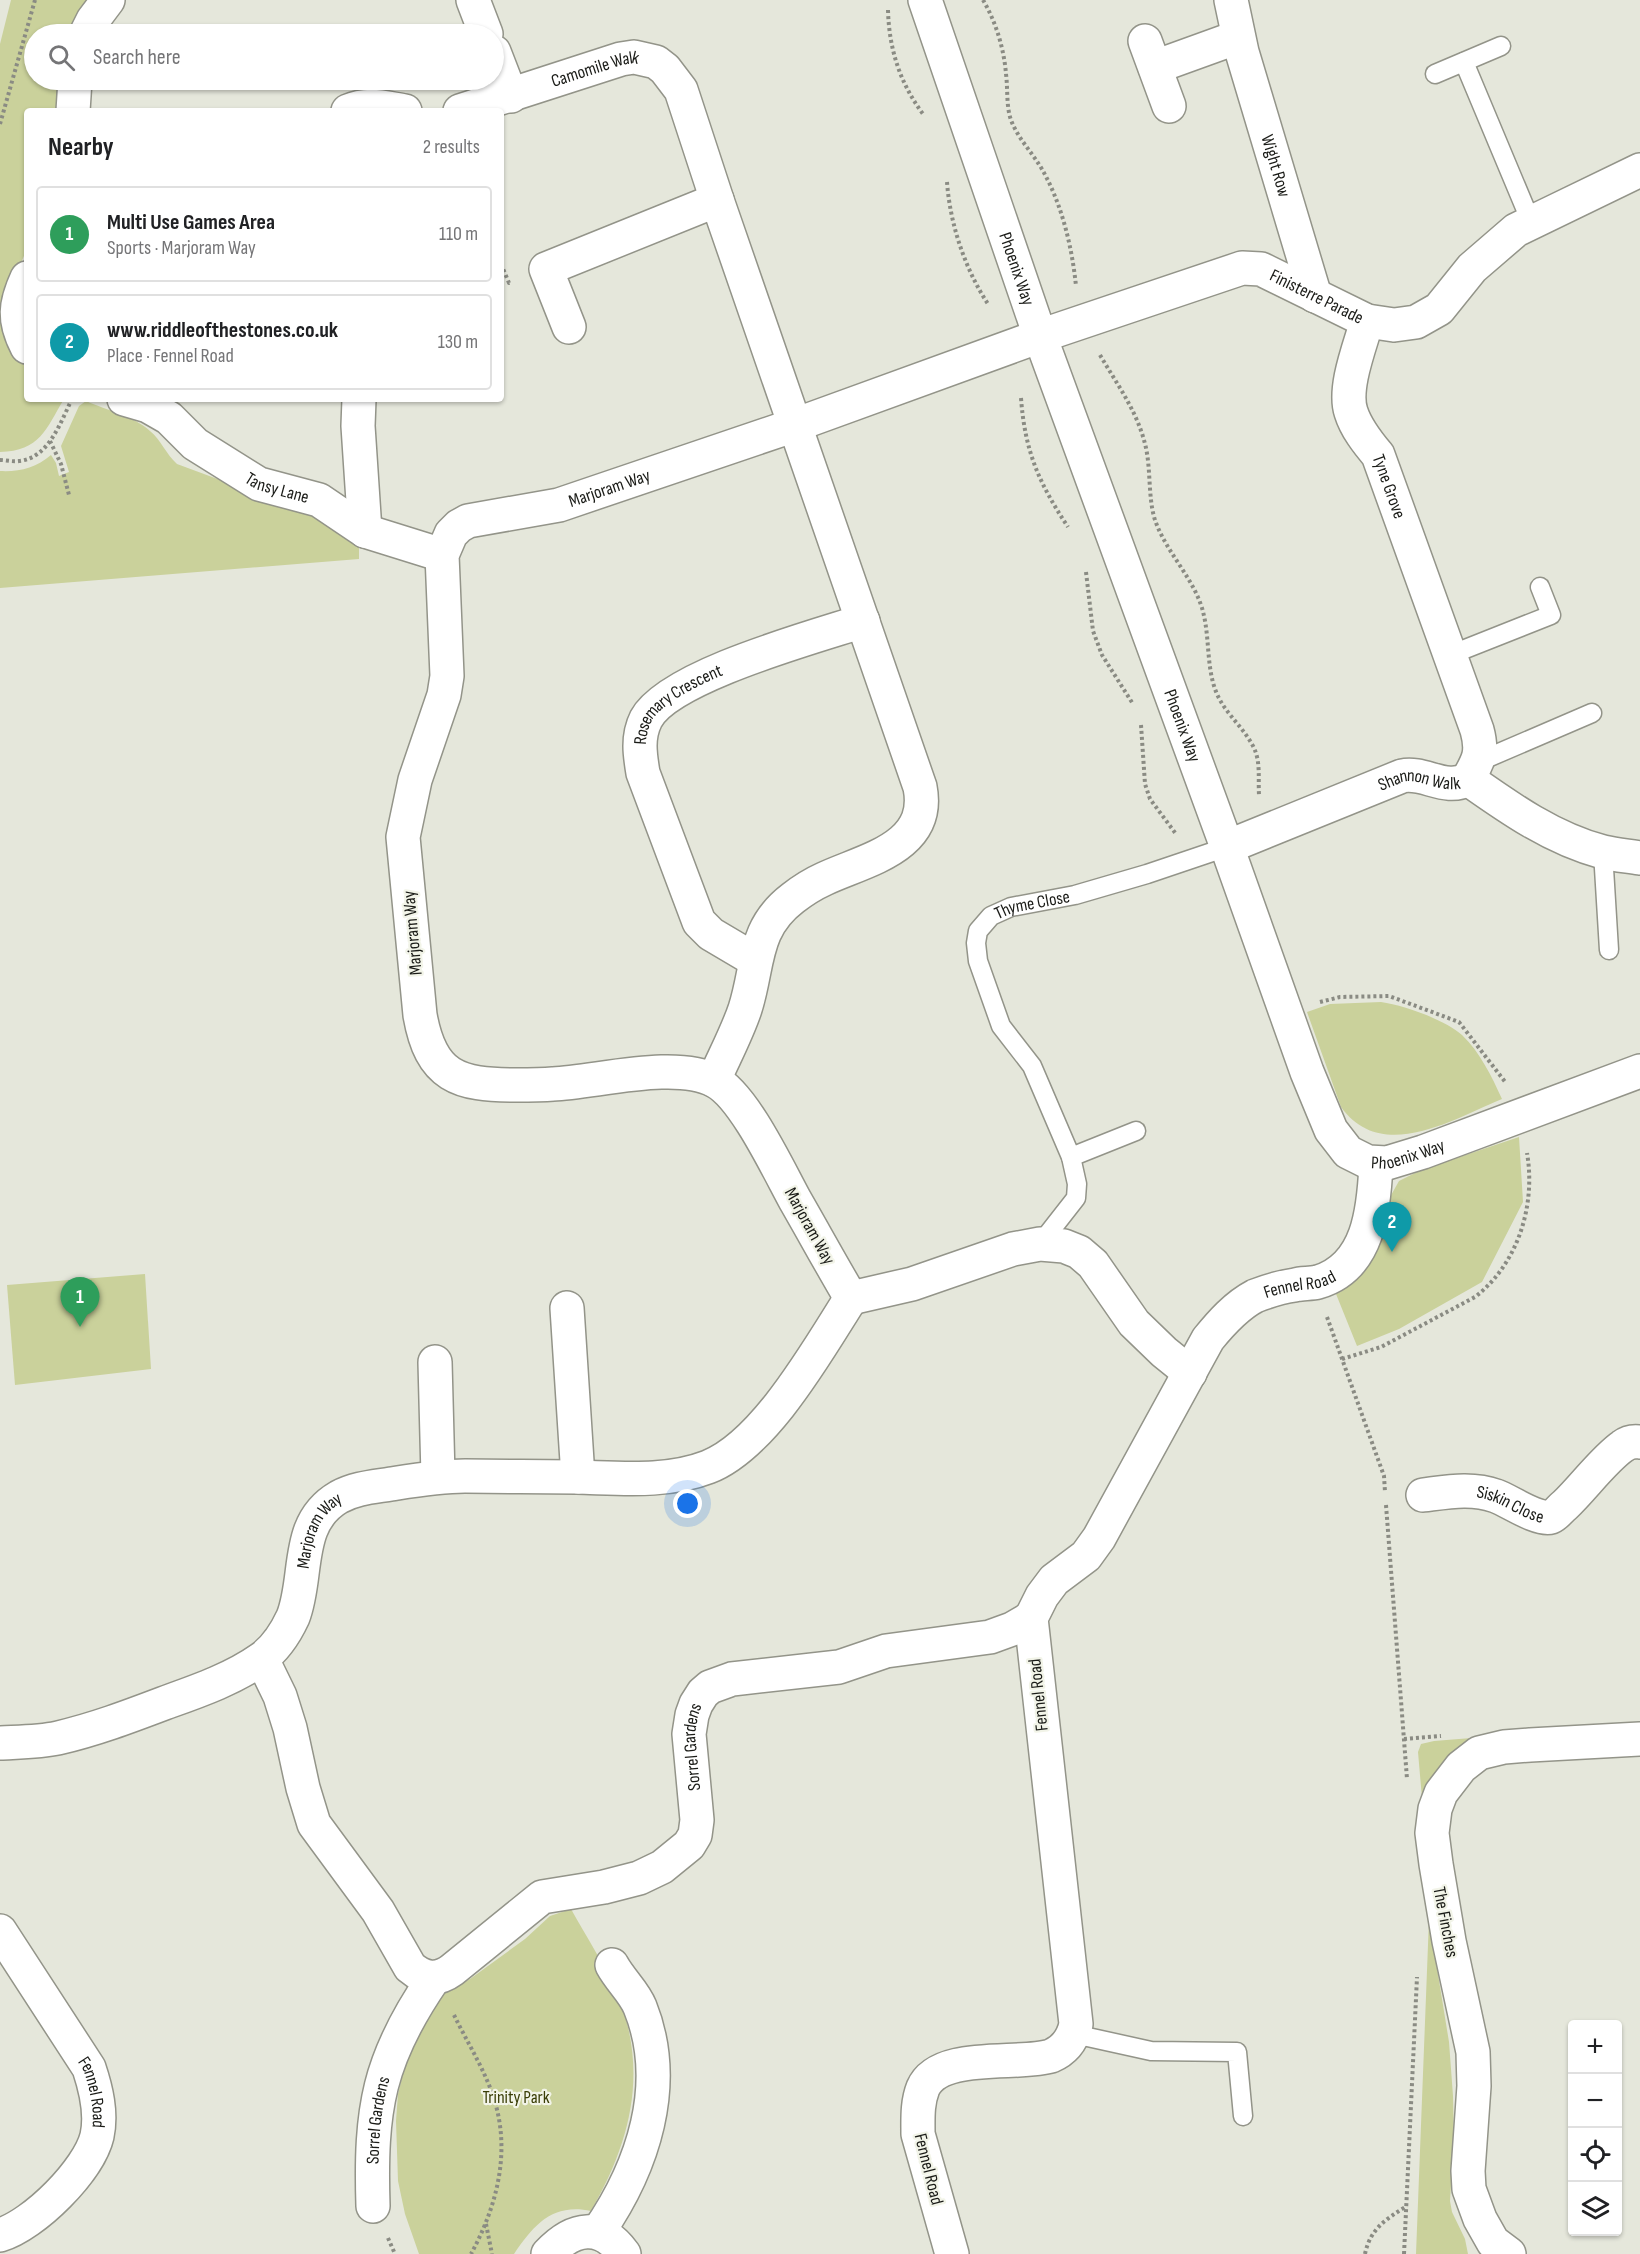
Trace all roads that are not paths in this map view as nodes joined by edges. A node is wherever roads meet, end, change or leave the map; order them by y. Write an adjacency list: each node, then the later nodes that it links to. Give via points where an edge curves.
1 (108, 0): 5 (street)
2 (473, 0): 6 (street)
3 (925, 0): 26 (street, Phoenix Way)
4 (1231, 0): 7 (street, Wight Row)
5 (91, 24)
6 (482, 24)
7 (1238, 37): 14 (street, via 1150,54); 23 (street, Wight Row)
8 (1501, 46): 9 (lane)
9 (1464, 62): 10 (lane); 21 (lane)
10 (1435, 74)
11 (504, 78): 13 (street)
12 (74, 90): 15 (street)
13 (511, 96): 18 (street, Camomile Walk); 20 (street, Camomile Walk, via 621,59 634,57 656,62 681,90)
14 (1169, 106)
15 (73, 108)
16 (356, 108): 17 (street)
17 (392, 108)
18 (470, 108)
19 (1640, 170): 21 (street, Finisterre Parade)
20 (717, 200): 25 (street, via 546,270); 30 (street, Camomile Walk)
21 (1531, 222): 24 (street, Finisterre Parade, via 1486,255 1439,309 1426,318 1405,325)
22 (24, 286): 27 (street, via 16,306)
23 (1315, 296): 24 (street, Finisterre Parade); 26 (street, Finisterre Parade, via 1262,269 1242,268)
24 (1366, 321): 35 (street, Tyne Grove, via 1349,390 1350,411 1378,455)
25 (568, 327)
26 (1040, 336): 30 (street, Marjoram Way); 38 (street, Phoenix Way)
27 (24, 339)
28 (136, 402): 31 (street, Tansy Lane, via 169,418 195,444 243,475 274,489 319,500)
29 (359, 402): 31 (street)
30 (795, 425): 32 (street, Marjoram Way, via 559,505 464,523 451,534); 34 (street)
31 (365, 531): 32 (street, Tansy Lane)
32 (442, 555): 44 (street, Marjoram Way, via 447,676 415,780 403,837 420,1015 433,1053 456,1078 474,1083 553,1084 669,1073 689,1073)
33 (1540, 587): 35 (lane, via 1551,615)
34 (862, 621): 42 (street, via 920,788 919,814 899,844 881,856 809,887 778,911 768,924); 42 (street, Rosemary Crescent, via 757,656 677,691 654,708 640,736 643,773 699,922 711,934)
35 (1450, 656): 37 (street, Tyne Grove, via 1481,746)
36 (1592, 713): 37 (lane)
37 (1473, 770): 38 (street, Shannon Walk, via 1461,783 1452,784 1419,775 1401,776); 39 (street, Shannon Walk, via 1514,811 1550,831)
38 (1227, 847): 46 (lane, Thyme Close, via 1075,895 1011,907 991,916 978,931 978,961 1001,1026 1032,1066); 47 (street, Phoenix Way, via 1331,1130 1348,1152)
39 (1603, 852): 40 (street, Shannon Walk); 41 (lane)
40 (1640, 858)
41 (1610, 950)
42 (755, 960): 44 (street, via 745,1008)
43 (1640, 1071): 47 (street, Phoenix Way, via 1423,1152)
44 (714, 1080): 49 (street, Marjoram Way, via 730,1091 747,1117)
45 (1136, 1131): 46 (lane)
46 (1071, 1157): 48 (lane, Thyme Close, via 1076,1198)
47 (1376, 1164): 52 (street, Fennel Road, via 1375,1200 1363,1243 1343,1269 1316,1282 1254,1297 1237,1308 1208,1339)
48 (1040, 1244): 49 (street, via 1013,1249 912,1284); 52 (street, via 1064,1246 1093,1264 1134,1323)
49 (851, 1298): 55 (street, Marjoram Way, via 768,1418 724,1458 709,1467 664,1477)
50 (567, 1308): 55 (street)
51 (435, 1362): 54 (street)
52 (1190, 1373): 57 (street, Fennel Road, via 1099,1538 1086,1556 1054,1580)
53 (1640, 1442): 56 (street, Siskin Close, via 1621,1447 1574,1497 1547,1518 1482,1492)
54 (438, 1476): 55 (street, Marjoram Way); 58 (street, Marjoram Way, via 363,1488 339,1497 317,1518 307,1538 293,1616)
55 (578, 1477)
56 (1423, 1495)
57 (1031, 1618): 63 (street, Sorrel Gardens, via 990,1637 886,1651 839,1667 732,1679 710,1687 699,1698 689,1734 697,1820 689,1845 662,1867 639,1878 542,1897); 64 (street, Fennel Road, via 1076,2024)
58 (262, 1659): 60 (street, via 214,1685 102,1726 56,1738); 63 (street, via 280,1696 314,1824 378,1911 410,1967 417,1973)
59 (1640, 1738): 69 (street, The Finches, via 1504,1747 1479,1753 1461,1767 1441,1793 1435,1809 1432,1833 1436,1864 1473,2052 1469,2189)
60 (0, 1743)
61 (0, 1931): 68 (street, Fennel Road, via 89,2068 98,2108 95,2141 76,2174 43,2210)
62 (612, 1965): 67 (street, via 639,2004 647,2028 651,2099 646,2134 629,2181)
63 (441, 1976): 66 (street, Sorrel Gardens, via 412,2011 384,2070 373,2134)
64 (1074, 2034): 65 (lane, via 1151,2051 1237,2052); 72 (street, Fennel Road, via 1064,2048 1051,2056 951,2066 932,2076 923,2087 918,2134)
65 (1243, 2116)
66 (373, 2206)
67 (598, 2232): 70 (street, via 572,2235); 71 (street, via 617,2244)
68 (0, 2235)
69 (1496, 2250)
70 (548, 2254)
71 (624, 2254)
72 (952, 2254)

